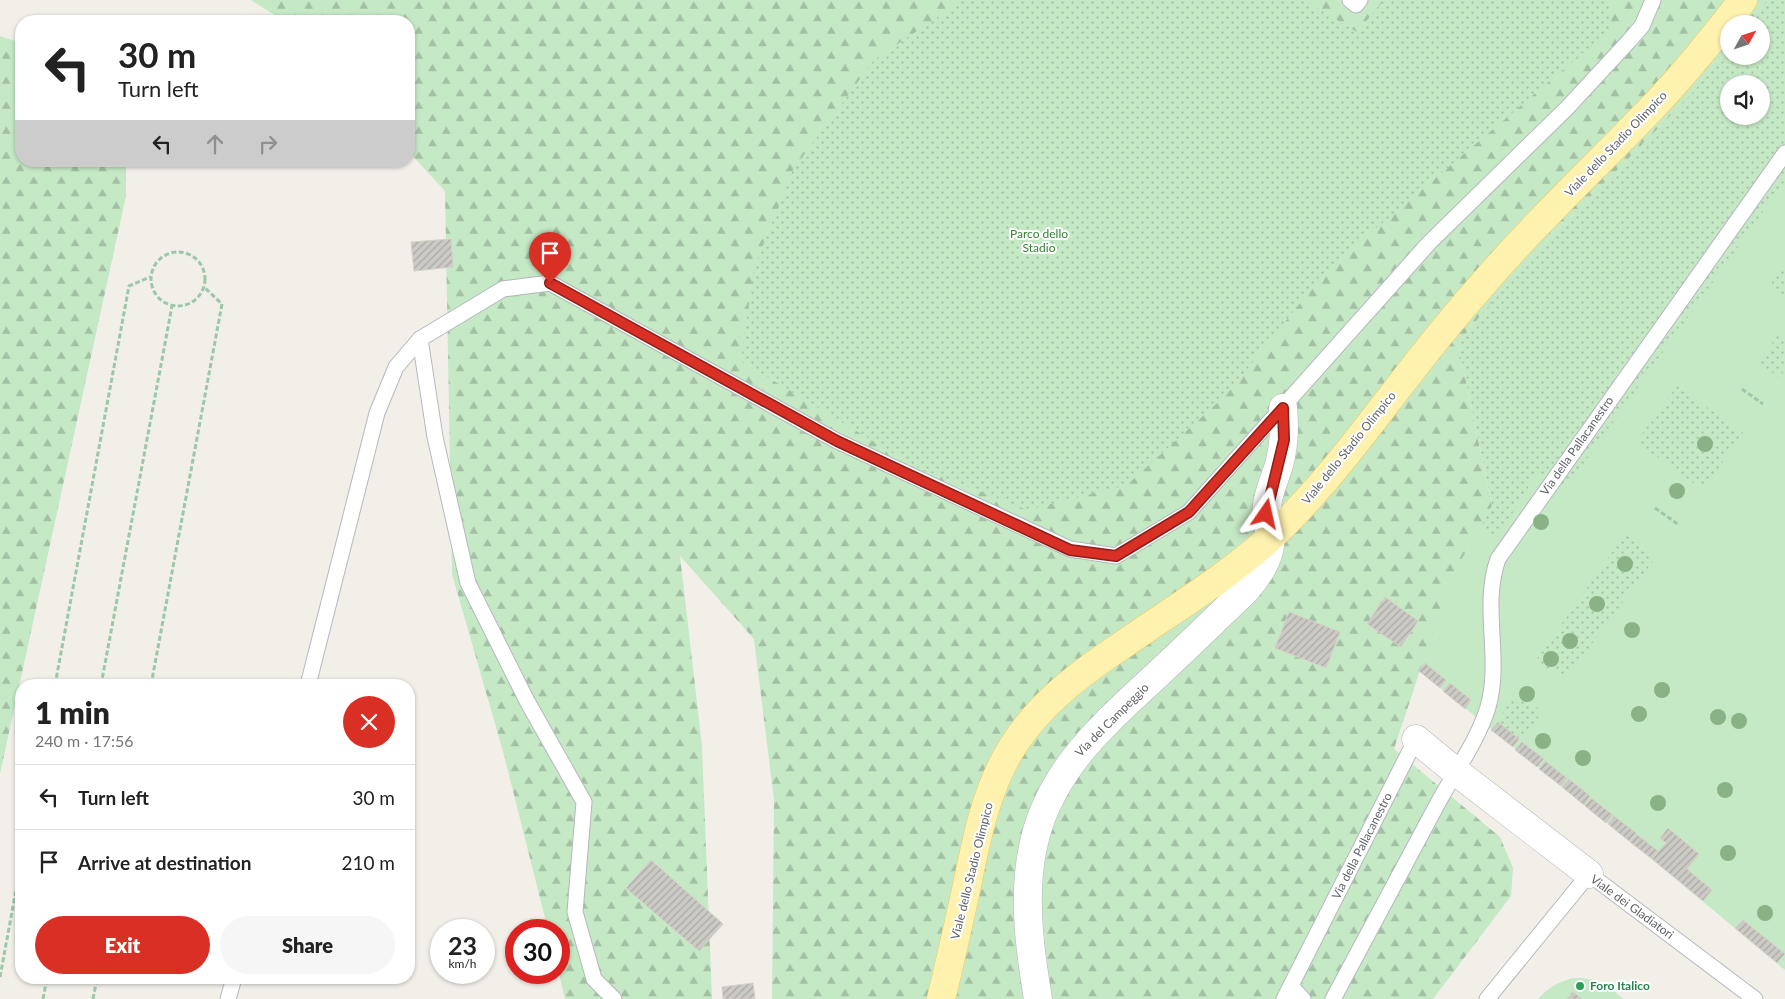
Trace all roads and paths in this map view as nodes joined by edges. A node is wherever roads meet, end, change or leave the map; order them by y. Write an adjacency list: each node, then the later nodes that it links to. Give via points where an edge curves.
1 (1350, 0): 2 (lane, via 1356,5)
2 (1360, 0)
3 (1653, 0): 12 (lane, via 1642,26 1629,41 1567,108 1429,243)
4 (1743, 0): 15 (main road, Viale dello Stadio Olimpico, via 1658,102 1494,271 1432,344 1325,482)
5 (1785, 153): 21 (lane, Via della Pallacanestro, via 1498,559 1491,593 1493,649 1489,704 1483,724)
6 (150, 277): 7 (path, via 157,261 173,252 182,252 191,255 202,269); 8 (path, via 159,299); 16 (path, via 129,286)
7 (204, 287): 8 (path, via 188,304); 18 (path, via 222,304)
8 (172, 306): 17 (path)
9 (420, 339): 12 (lane, via 503,289 550,283 837,441 1070,550 1116,556 1189,512); 19 (lane, via 396,367 377,413); 32 (lane, via 435,437 468,583 527,702 584,802 575,912 594,979)
10 (1742, 389): 11 (path)
11 (1763, 404)
12 (1283, 408): 15 (street, via 1284,440 1266,514)
13 (1655, 508): 14 (path)
14 (1679, 525)
15 (1270, 538): 33 (main road, Viale dello Stadio Olimpico, via 1229,571 1068,684 1014,745 996,780 981,825); 34 (street, Via del Campeggio, via 1263,564 1246,590 1094,734 1052,791 1035,835 1030,868 1029,923)
16 (55, 679)
17 (102, 679)
18 (152, 679)
19 (310, 679)
20 (1416, 738): 21 (street, Via della Pallacanestro); 28 (lane, Via della Pallacanestro)
21 (1455, 771): 22 (street, Via della Pallacanestro); 36 (lane, Via della Pallacanestro)
22 (1589, 874): 37 (lane, Viale dei Gladiatori); 38 (lane, Viale dei Gladiatori)
23 (15, 896): 24 (path)
24 (0, 977)
25 (45, 984): 29 (path)
26 (96, 984): 30 (path)
27 (232, 984): 31 (lane)
28 (1288, 993): 35 (lane)
29 (42, 999)
30 (93, 999)
31 (228, 999)
32 (614, 999)
33 (941, 999)
34 (1038, 999)
35 (1304, 999)
36 (1333, 999)
37 (1487, 999)
38 (1755, 999)

